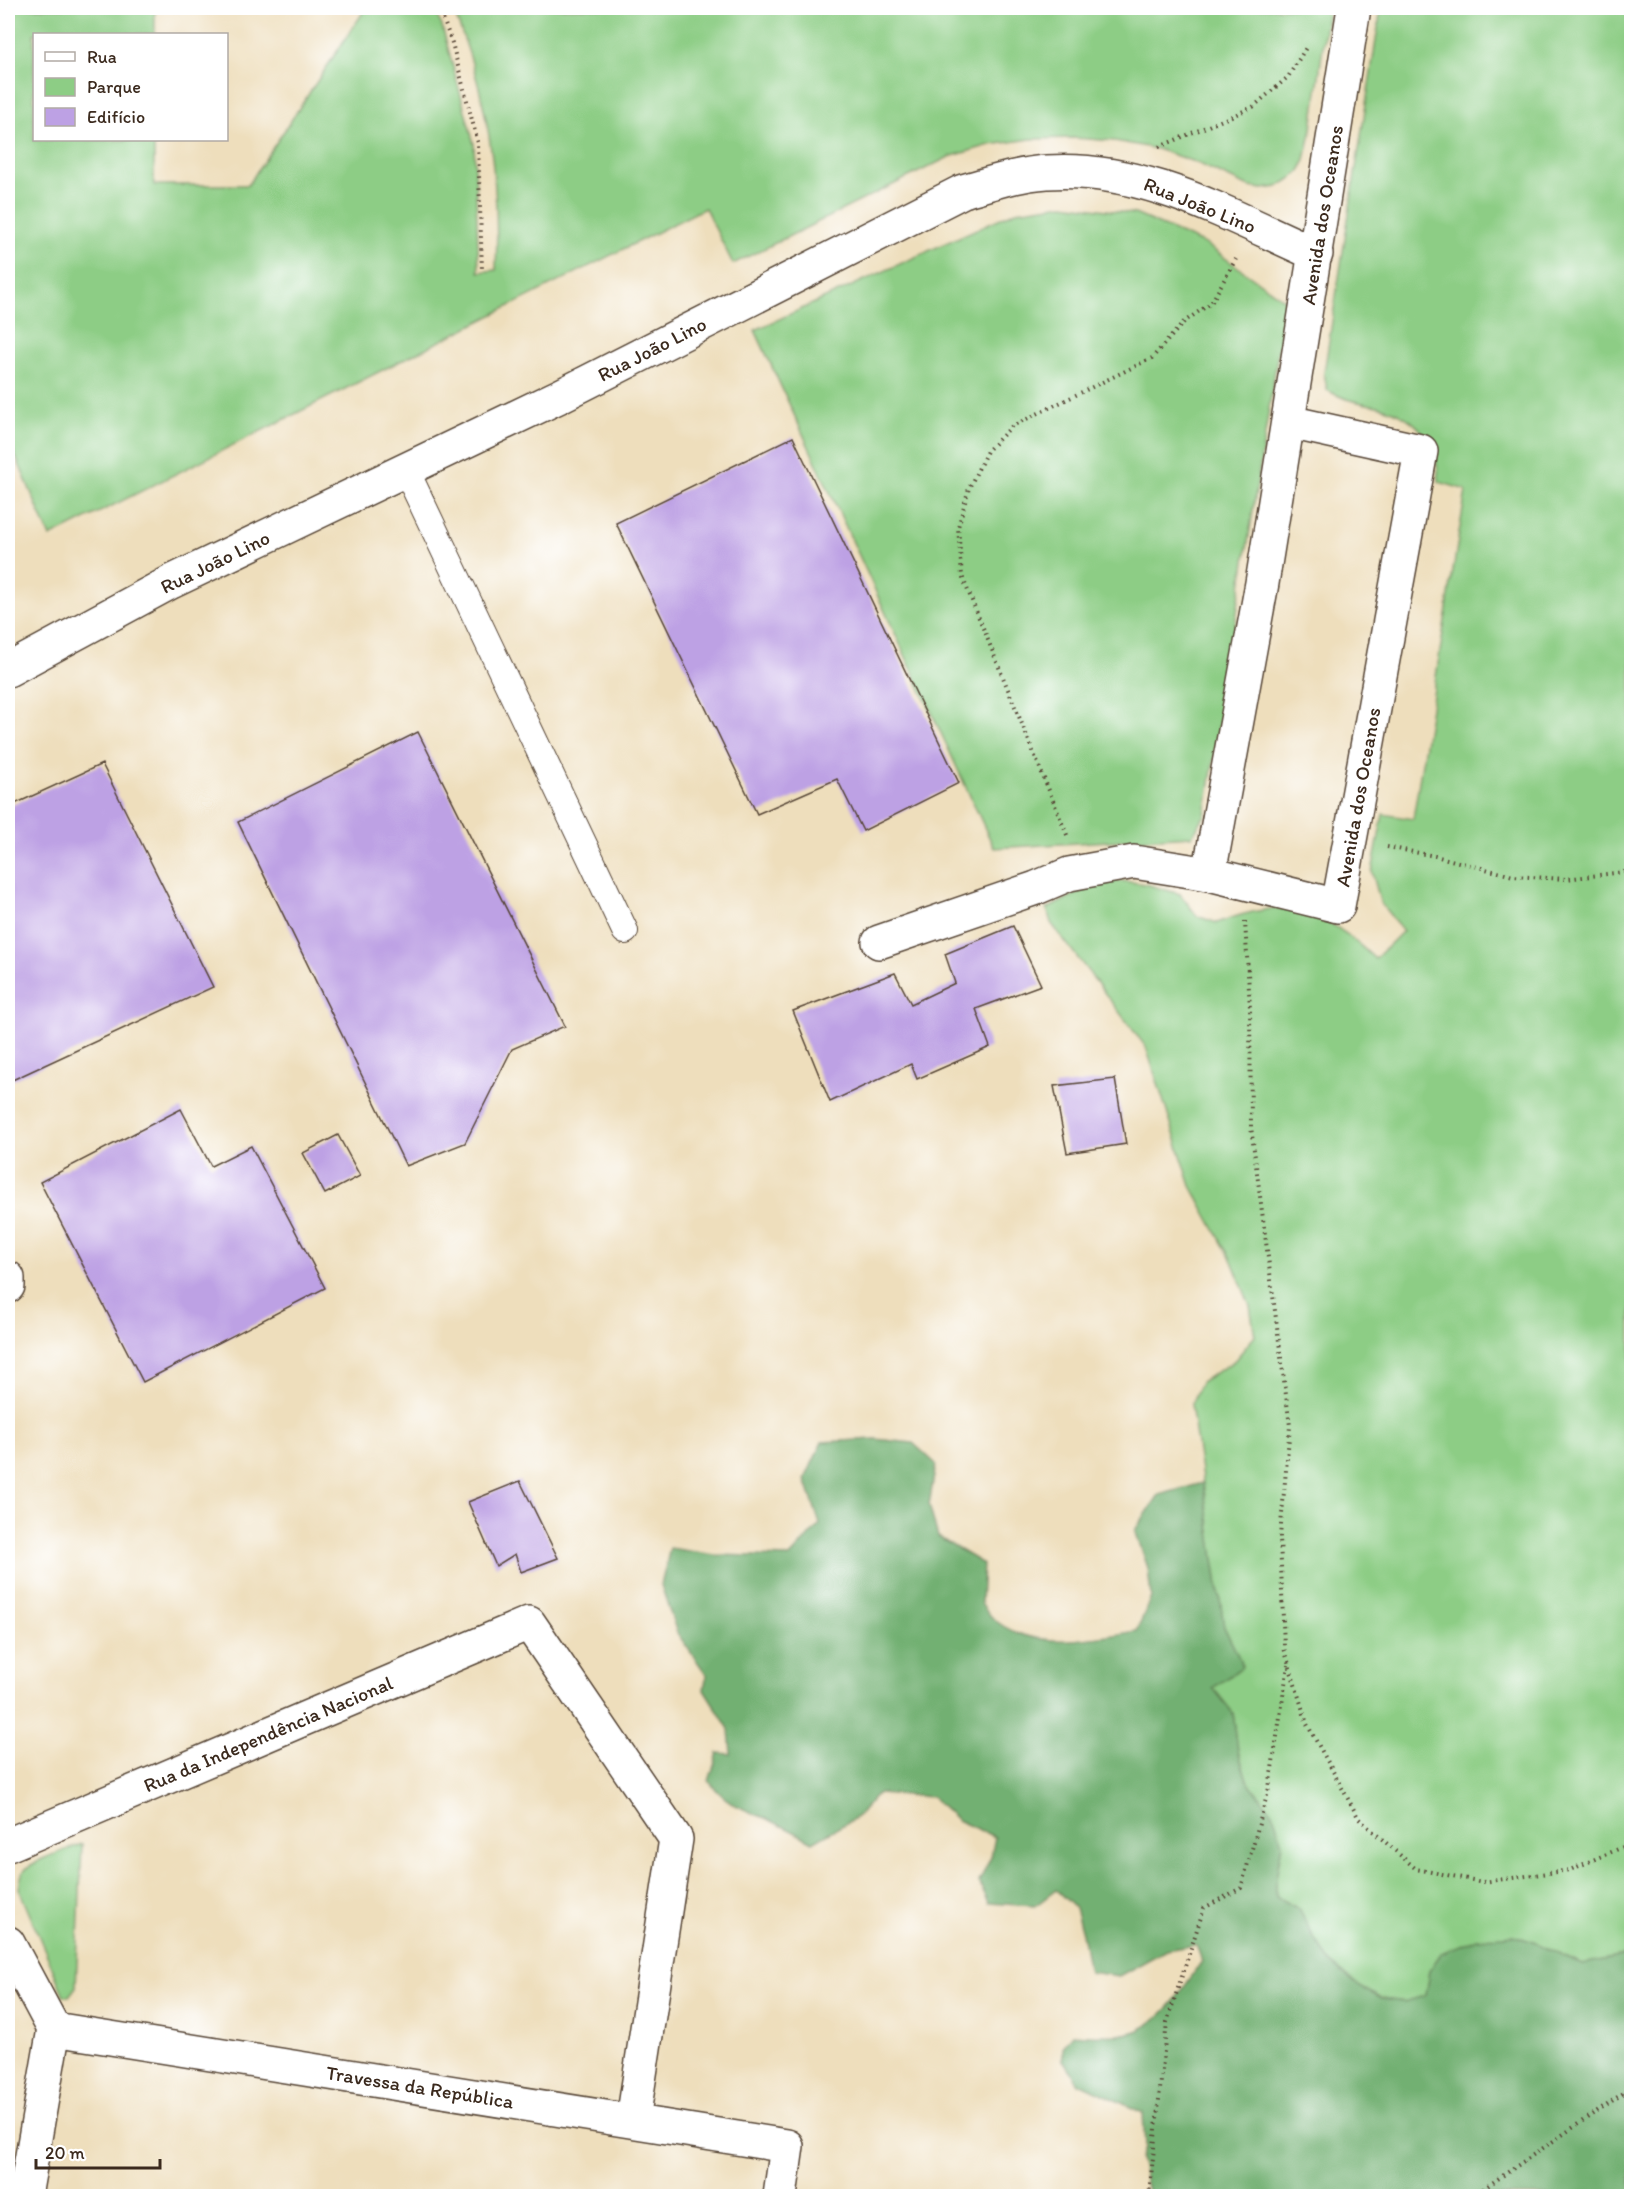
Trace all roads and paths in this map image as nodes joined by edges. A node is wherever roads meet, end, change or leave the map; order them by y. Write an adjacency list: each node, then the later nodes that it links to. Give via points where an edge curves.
1 (439, 8): 7 (path, via 452,42 478,143)
2 (1354, 8): 6 (street, Avenida dos Oceanos)
3 (1313, 38): 4 (path, via 1288,77 1253,107)
4 (1151, 151)
5 (1253, 226): 6 (street, Rua João Lino); 9 (street, Rua João Lino, via 1178,193 1135,180 1098,173 1048,172 1010,177 963,191); 13 (path, via 1212,303 1184,322 1152,358 1012,426 987,451 969,488 958,527 962,576)
6 (1316, 254): 8 (street, Avenida dos Oceanos)
7 (482, 271)
8 (1289, 422): 11 (street, Avenida dos Oceanos, via 1421,451); 14 (street, Avenida dos Oceanos)
9 (406, 470): 10 (street, Rua João Lino, via 171,582); 16 (lane)
10 (8, 670)
11 (1351, 837): 12 (path, via 1513,876 1566,879); 15 (street, Avenida dos Oceanos, via 1338,906)
12 (1632, 871)
13 (1081, 872): 14 (street, via 1134,862); 17 (street)
14 (1209, 874): 15 (street, Avenida dos Oceanos)
15 (1242, 881): 20 (path, via 1250,1008 1251,1127 1290,1425 1280,1536 1284,1648)
16 (625, 930)
17 (879, 942)
18 (8, 1278): 19 (street)
19 (8, 1286)
20 (1289, 1663): 21 (path, via 1307,1724 1359,1819 1416,1869 1483,1882 1570,1870); 29 (path, via 1269,1788 1241,1888 1204,1908 1167,2022)
21 (1632, 1843)
22 (8, 1845): 26 (street, Rua da Independência Nacional, via 529,1623 676,1839)
23 (8, 1943): 24 (street)
24 (54, 2029): 26 (street, Travessa da República); 27 (street)
25 (1632, 2085): 30 (path)
26 (633, 2120): 28 (street, Travessa da República, via 787,2146)
27 (25, 2196)
28 (780, 2196)
29 (1149, 2196)
30 (1473, 2196)

